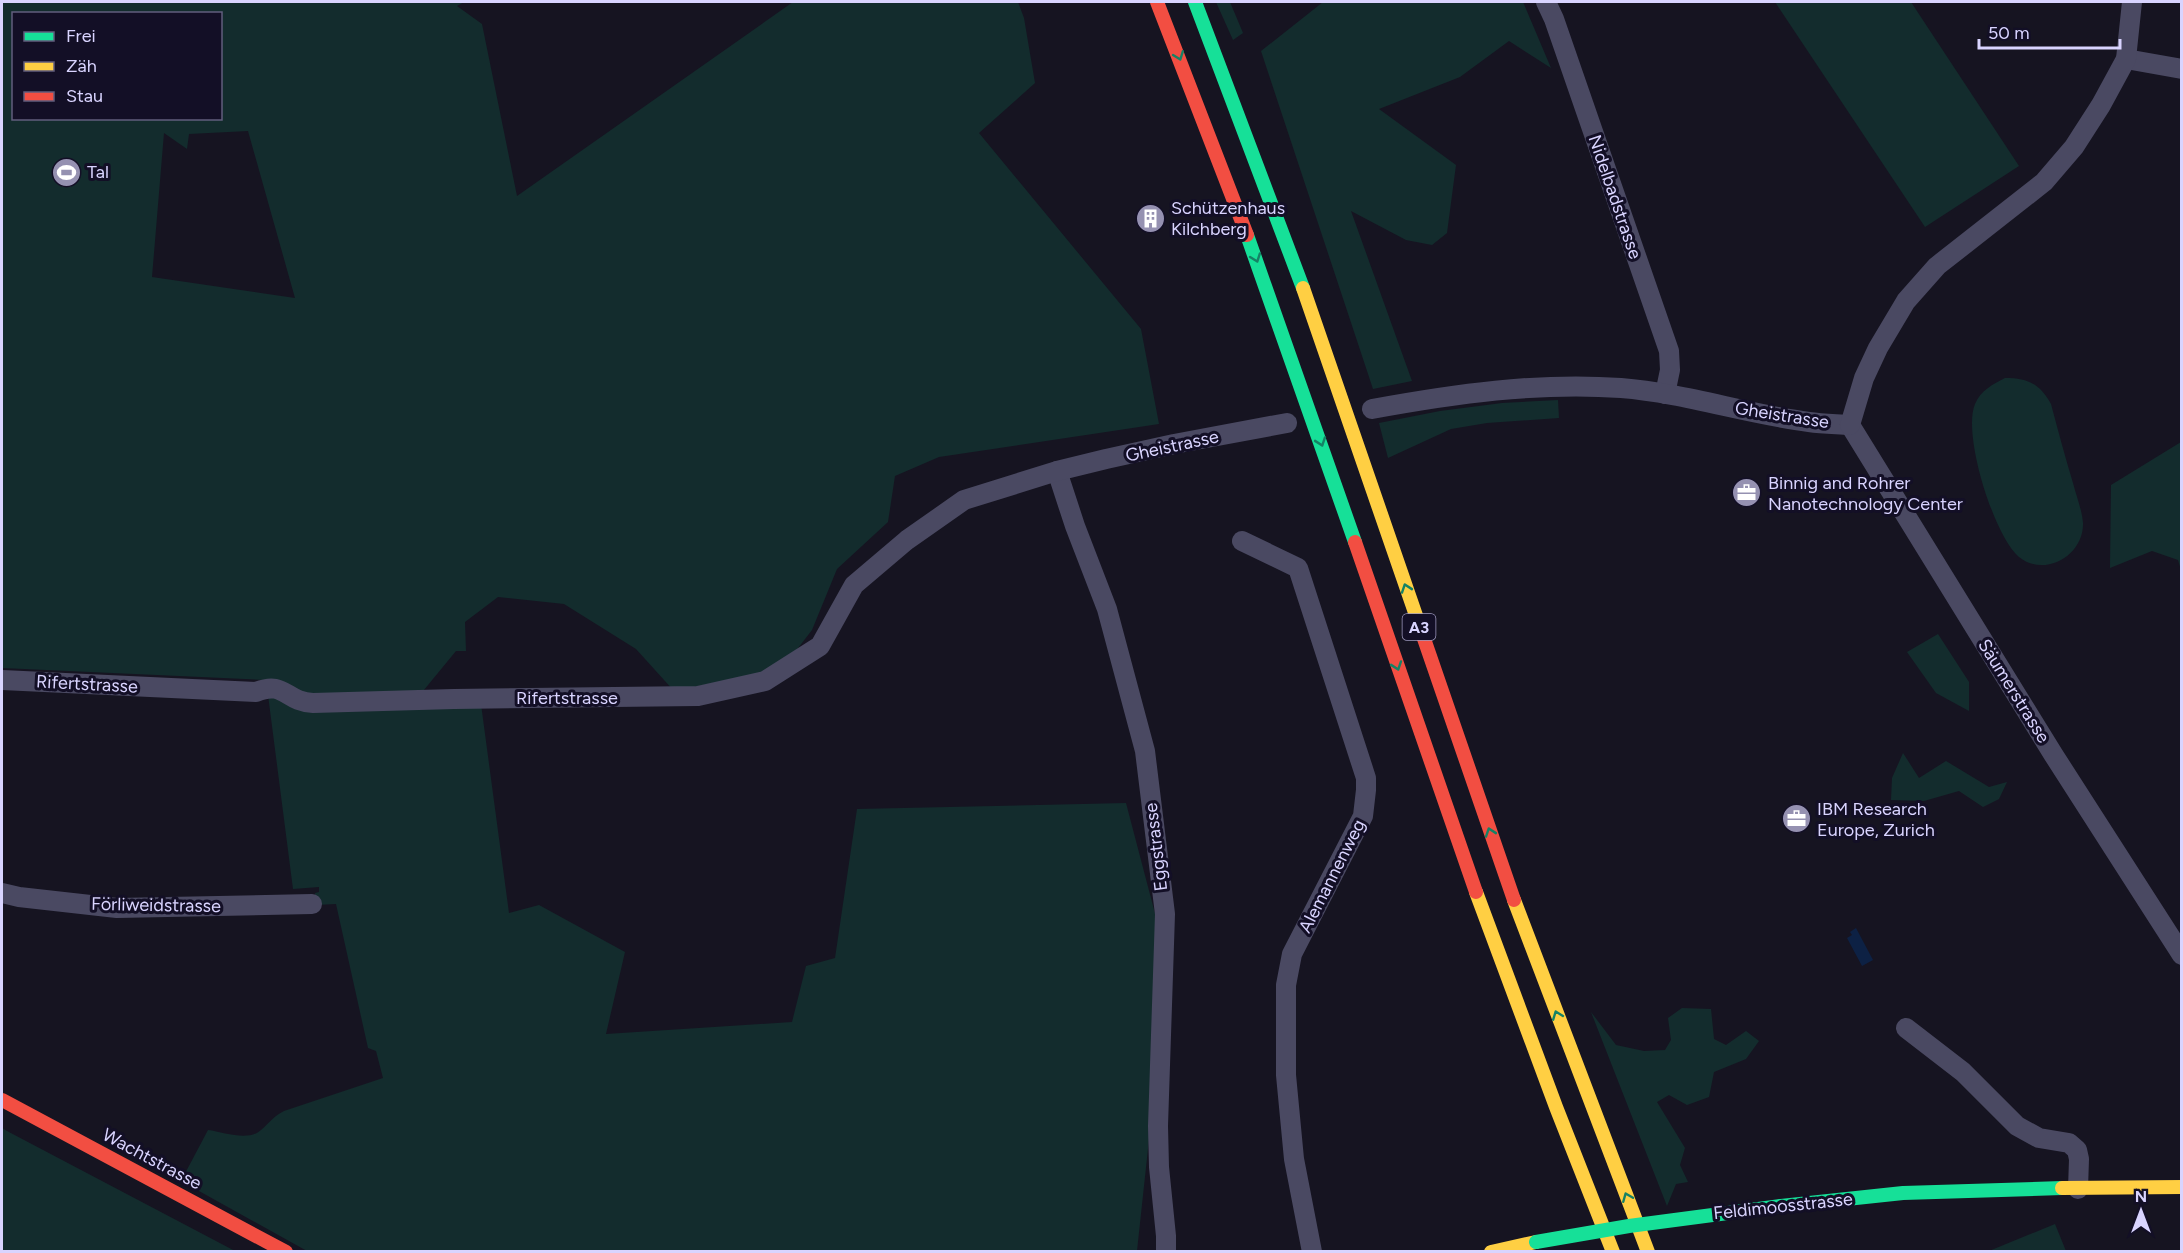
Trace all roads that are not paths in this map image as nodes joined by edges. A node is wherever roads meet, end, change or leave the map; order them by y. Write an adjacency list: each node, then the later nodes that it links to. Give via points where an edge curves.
1 (1157, 2): 25 (main road, A3, one-way to 25, via 1229,184 1427,754)
2 (1195, 2): 26 (main road, A3, one-way to 2, via 1523,924 1303,286)
3 (1546, 2): 7 (street, Nidelbadstrasse, via 1669,351)
4 (2133, 2): 5 (street, Gheistrasse)
5 (2126, 59): 6 (street); 10 (street, Gheistrasse, via 2079,138 2044,182 1937,266 1906,301 1864,378)
6 (2181, 69)
7 (1665, 394): 8 (street, Gheistrasse, via 1622,388 1538,387 1476,392); 10 (street, Gheistrasse, via 1809,422)
8 (1372, 409)
9 (1287, 423): 11 (street, Gheistrasse)
10 (1850, 425): 16 (street, Säumerstrasse)
11 (1057, 471): 13 (street, Rifertstrasse, via 964,500 907,540 854,585 820,646 765,681 698,696 313,703 296,700 271,687 256,692); 21 (street, Eggstrasse, via 1107,609 1145,751 1164,914 1158,1126 1162,1209)
12 (1242, 541): 23 (street, Alemannenweg, via 1298,568 1366,778 1363,816 1292,954 1286,985 1286,1075 1294,1159)
13 (2, 680)
14 (2, 892): 15 (street, Förliweidstrasse, via 117,908)
15 (312, 903)
16 (2181, 955)
17 (1906, 1028): 20 (street, via 1963,1072 2017,1126 2039,1138 2070,1143 2079,1158)
18 (2, 1100): 22 (main road, Wachtstrasse)
19 (2181, 1187): 20 (main road, Feldimoosstrasse)
20 (2079, 1189): 24 (main road, Feldimoosstrasse, bridge, via 1903,1193 1629,1226)
21 (1169, 1246)
22 (286, 1251)
23 (1312, 1251)
24 (1491, 1251)
25 (1613, 1251)
26 (1648, 1251)

